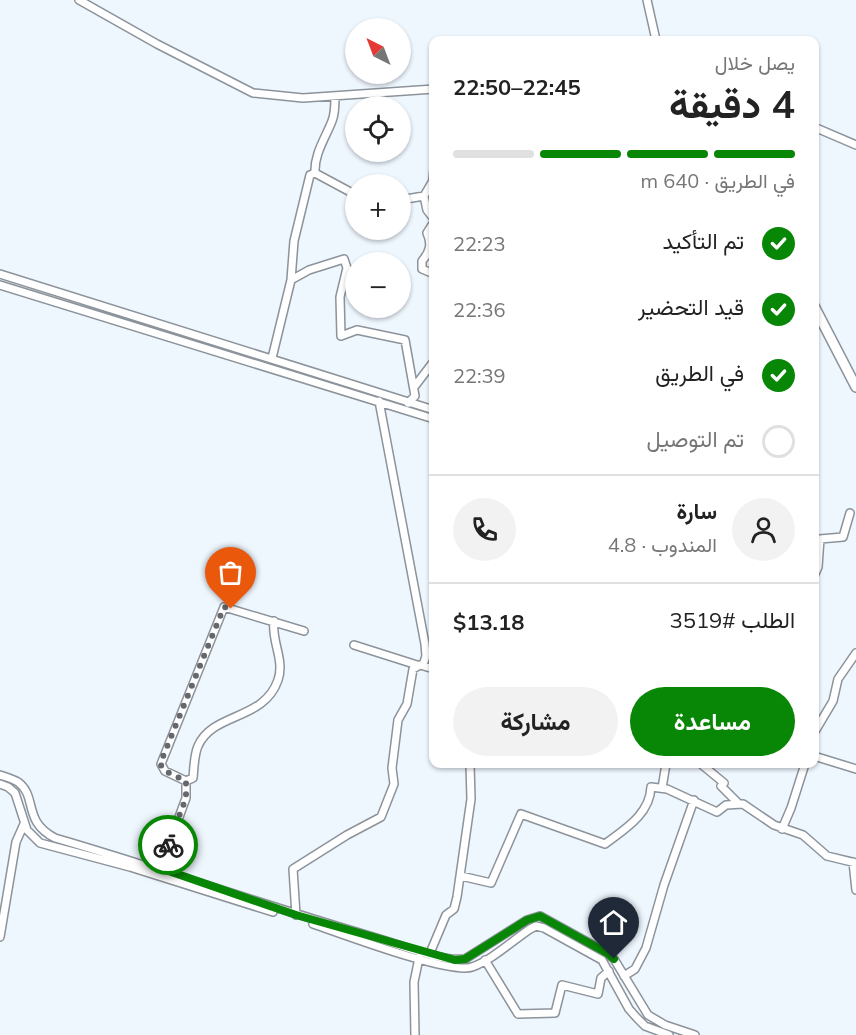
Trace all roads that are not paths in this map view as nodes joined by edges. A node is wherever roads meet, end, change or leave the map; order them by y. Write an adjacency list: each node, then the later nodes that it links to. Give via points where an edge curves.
1 (79, 0): 5 (street, via 253,93)
2 (647, 0): 3 (street)
3 (655, 36)
4 (429, 89): 5 (street)
5 (335, 97): 8 (street, via 333,118 314,163)
6 (819, 129): 7 (street)
7 (856, 145)
8 (315, 173): 10 (street); 17 (street, via 310,175 294,241)
9 (429, 187): 11 (street)
10 (345, 189)
11 (424, 196): 12 (street); 13 (street)
12 (411, 198)
13 (429, 213)
14 (429, 249): 15 (street, via 422,261 423,268)
15 (429, 271)
16 (0, 274): 20 (street)
17 (291, 280): 20 (street); 22 (street, via 344,259 347,268 340,297 341,336 357,330 405,340)
18 (0, 285): 24 (street)
19 (819, 316): 23 (street)
20 (272, 358): 25 (street)
21 (429, 368): 22 (street)
22 (415, 386): 25 (street, via 415,396)
23 (856, 387)
24 (379, 401): 27 (street); 34 (street, via 425,644 426,656)
25 (408, 403): 26 (street)
26 (429, 409)
27 (429, 416)
28 (850, 513): 29 (street, via 843,537 820,539)
29 (819, 553)
30 (274, 621): 31 (street); 44 (street, via 280,671 270,696 255,709 212,728 198,745 193,778); 44 (street, via 224,607 160,764 165,771)
31 (304, 631)
32 (354, 645): 34 (street)
33 (856, 652): 36 (street, via 838,679 833,701)
34 (420, 665): 35 (street); 55 (street, via 412,672 407,705 398,720 394,784 381,817 293,869)
35 (429, 668)
36 (819, 725)
37 (819, 758): 42 (street)
38 (470, 768): 53 (street, via 471,799)
39 (665, 768): 46 (street)
40 (705, 768): 48 (street)
41 (804, 768): 50 (street)
42 (856, 769)
43 (0, 775): 52 (street, via 24,788 34,820 46,833)
44 (186, 781): 52 (street, via 186,798)
45 (0, 784): 49 (street, via 15,793)
46 (662, 788): 47 (street); 53 (street, via 651,787 651,799 642,814 605,844 521,814 491,883)
47 (694, 800): 48 (street, via 717,812); 61 (street, via 646,948 635,969)
48 (738, 803): 50 (street)
49 (24, 824): 56 (street, via 16,842); 58 (street, via 40,843 130,867)
50 (782, 829): 51 (street, via 803,836 827,856)
51 (854, 862): 54 (street)
52 (160, 868): 55 (street)
53 (461, 876): 57 (street, via 454,909 446,915)
54 (856, 890)
55 (296, 915): 57 (street)
56 (0, 937)
57 (430, 954): 61 (street, via 465,959 540,916 607,953)
58 (419, 958): 59 (street, via 463,969); 62 (street, via 414,982)
59 (485, 960): 60 (street, via 536,926 602,960); 60 (street, via 518,1014 555,1013 562,985 598,994 601,978)
60 (609, 971): 63 (street, via 637,1018 645,1026)
61 (624, 976): 64 (street, via 648,1015)
62 (415, 1035)
63 (669, 1035)
64 (695, 1035)

